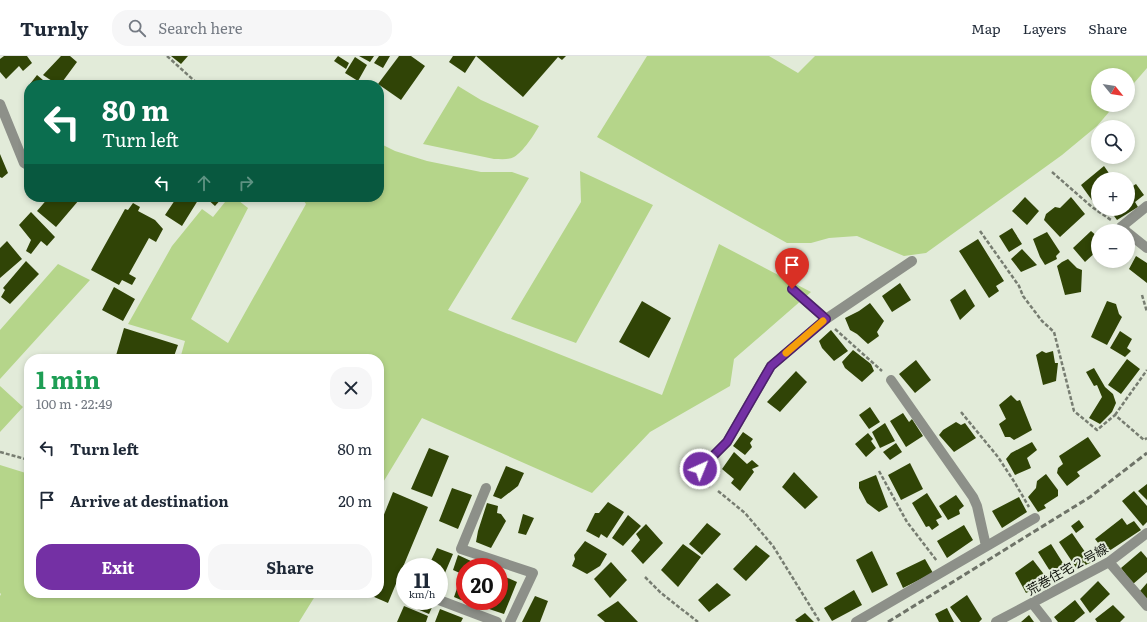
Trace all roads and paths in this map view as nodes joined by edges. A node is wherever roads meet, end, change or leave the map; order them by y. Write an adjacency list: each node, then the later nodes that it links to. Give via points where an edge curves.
1 (167, 56): 2 (path)
2 (194, 80)
3 (0, 104): 4 (street)
4 (24, 163)
5 (1052, 172): 7 (path, via 1092,207)
6 (1147, 206): 8 (street)
7 (1116, 224)
8 (1130, 224)
9 (980, 231): 20 (path, via 1019,286 1023,296 1054,332 1074,411 1097,430)
10 (1135, 238): 11 (street)
11 (1147, 248)
12 (912, 261): 16 (street)
13 (792, 289): 16 (street)
14 (1142, 295): 15 (path)
15 (1147, 312)
16 (826, 319): 18 (path); 25 (street, via 771,366 727,442 695,475)
17 (1147, 370): 20 (path)
18 (891, 380): 29 (street, via 973,497)
19 (961, 412): 27 (path, via 998,457)
20 (1115, 415): 21 (path, via 1144,440)
21 (1147, 438)
22 (0, 452): 23 (path)
23 (24, 459)
24 (879, 471): 31 (path, via 907,522)
25 (707, 483): 39 (path, via 745,513 773,546)
26 (486, 488): 37 (street, via 461,549 533,573)
27 (1035, 518): 29 (street)
28 (1147, 533): 30 (street, 荒巻住宅２号線)
29 (986, 546): 31 (street)
30 (1109, 562): 34 (street, 荒巻住宅２号線); 35 (street)
31 (945, 570): 40 (street)
32 (645, 577): 38 (path)
33 (448, 603): 36 (street)
34 (1032, 603): 41 (street, 荒巻住宅２号線); 42 (street)
35 (1147, 606)
36 (497, 622)
37 (510, 622)
38 (698, 622)
39 (820, 622)
40 (856, 622)
41 (996, 622)
42 (1047, 622)

